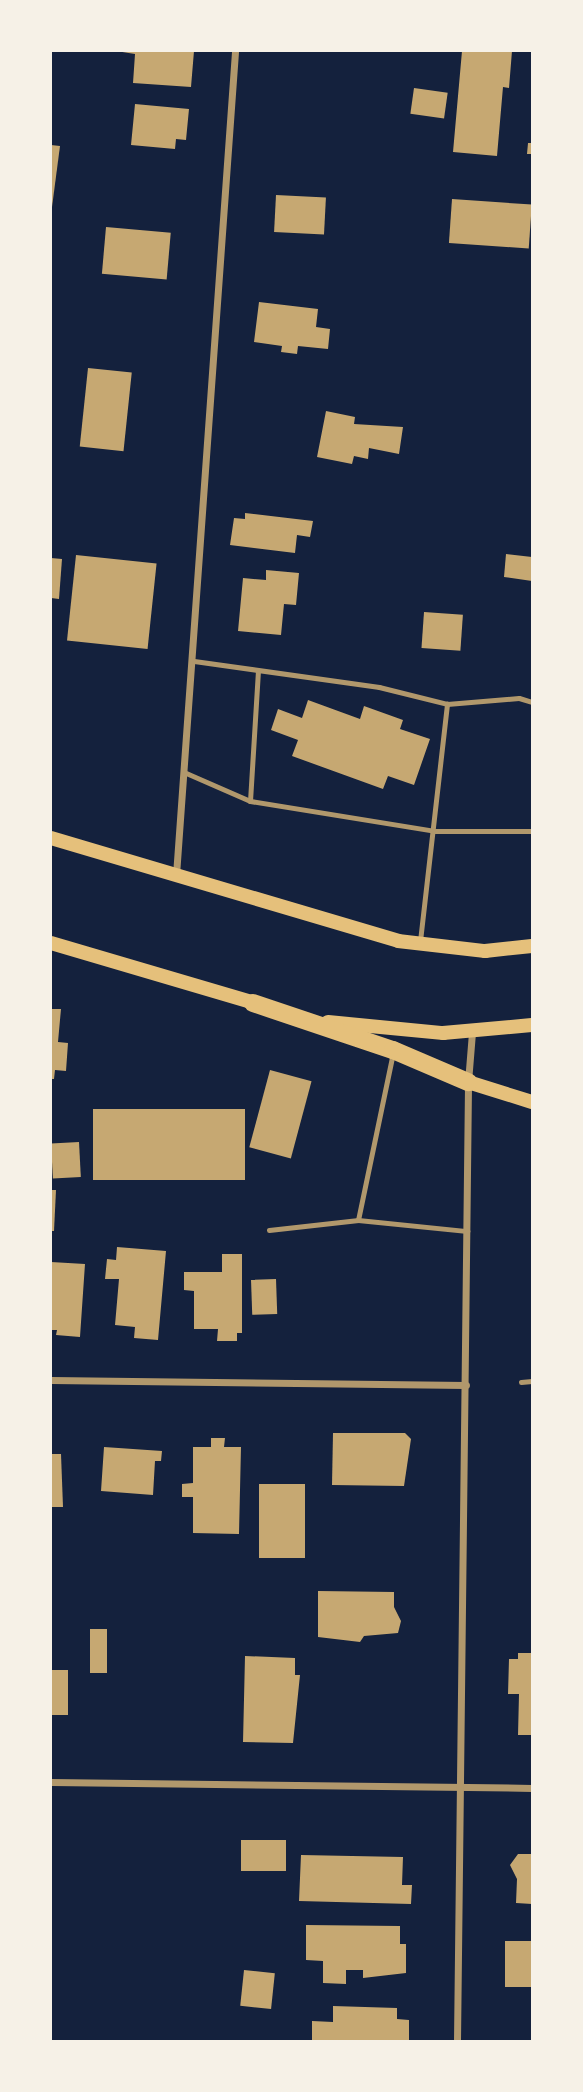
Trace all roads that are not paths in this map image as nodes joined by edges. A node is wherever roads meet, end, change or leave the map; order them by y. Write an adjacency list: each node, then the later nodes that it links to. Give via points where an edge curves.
1 (235, 51): 2 (street)
2 (194, 661): 3 (lane); 6 (street)
3 (258, 670): 5 (lane, via 379,687); 7 (lane)
4 (532, 702): 5 (lane, via 519,698)
5 (447, 704): 8 (lane)
6 (186, 773): 7 (lane); 11 (street)
7 (250, 801): 8 (lane)
8 (435, 831): 9 (lane); 13 (lane)
9 (532, 831)
10 (51, 838): 11 (main road)
11 (176, 876): 13 (main road)
12 (51, 943): 15 (main road)
13 (419, 945): 14 (main road, via 485,951)
14 (532, 946)
15 (253, 1003): 17 (main road, via 365,1028); 18 (main road)
16 (532, 1025): 17 (main road)
17 (472, 1032): 19 (street)
18 (393, 1050): 19 (main road); 21 (lane)
19 (468, 1082): 20 (main road); 23 (street)
20 (532, 1102)
21 (358, 1220): 22 (lane); 23 (lane)
22 (269, 1230)
23 (467, 1231): 27 (street)
24 (51, 1380): 27 (street)
25 (532, 1381): 26 (lane)
26 (521, 1382)
27 (466, 1385): 29 (street)
28 (51, 1782): 29 (street)
29 (460, 1788): 30 (street); 31 (street)
30 (532, 1788)
31 (457, 2041)

